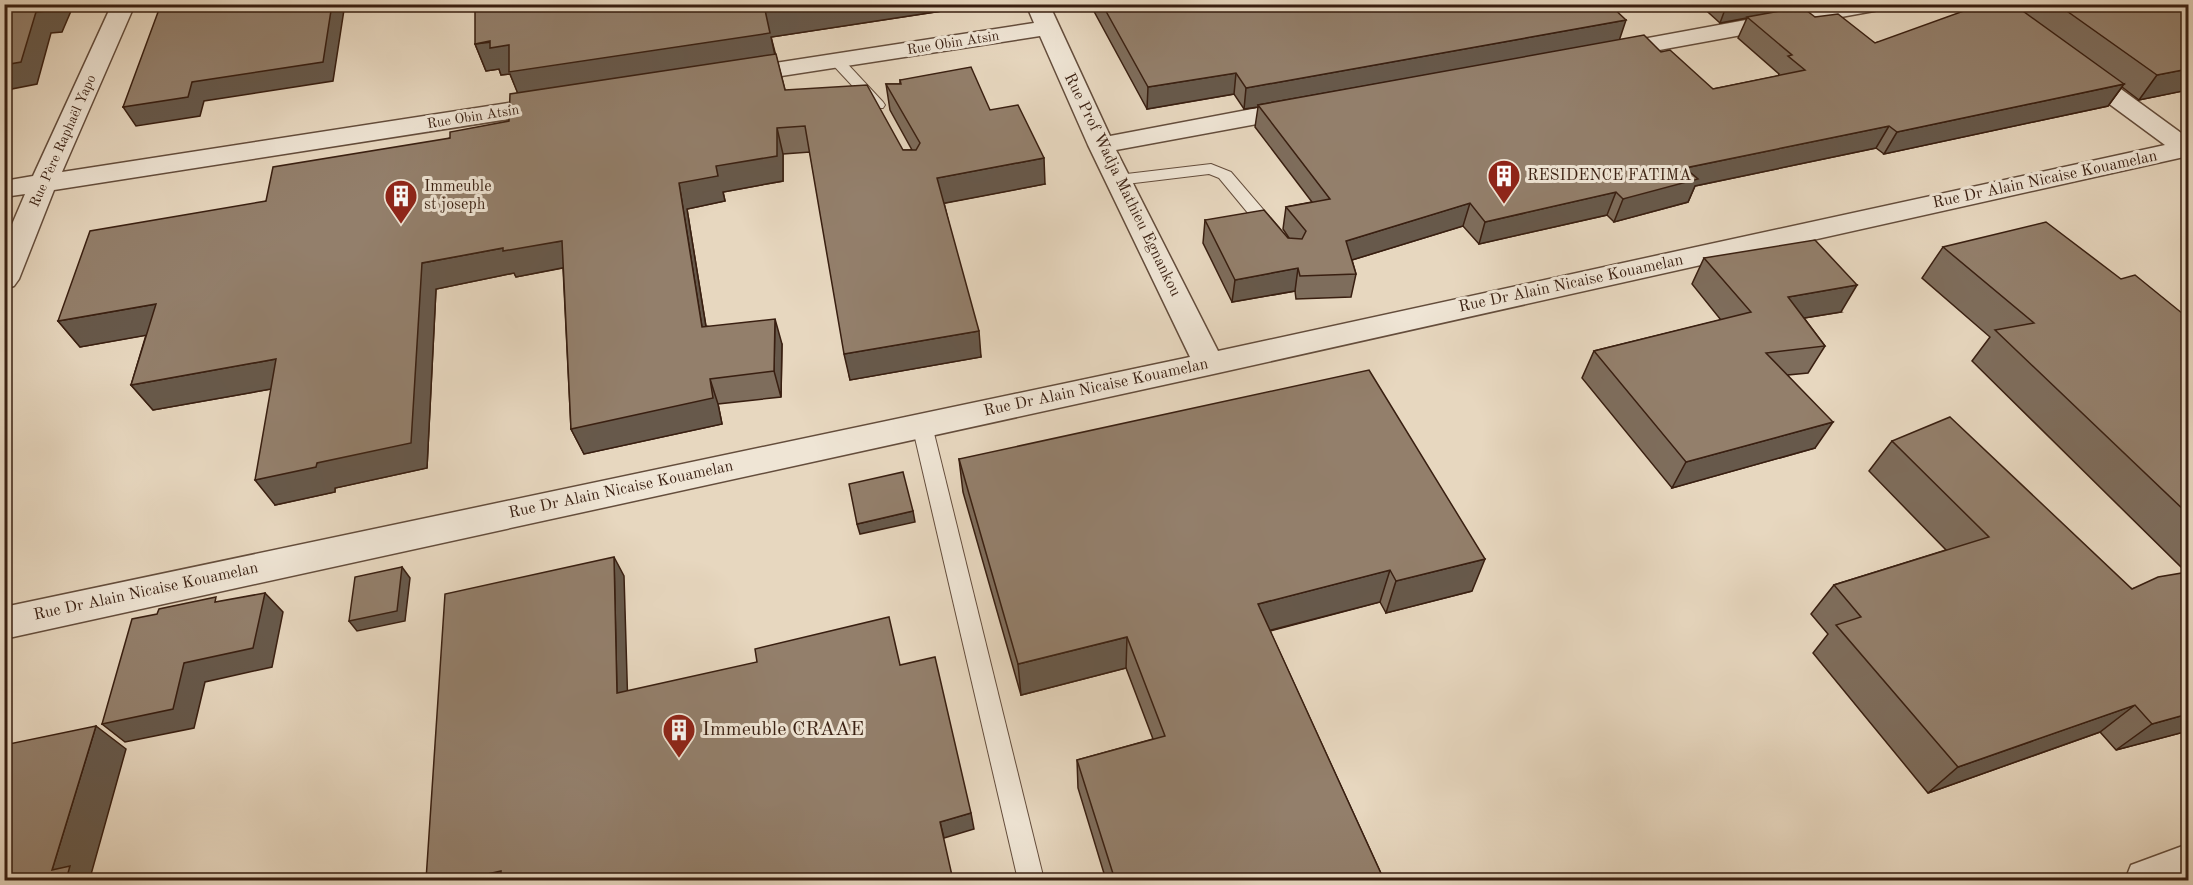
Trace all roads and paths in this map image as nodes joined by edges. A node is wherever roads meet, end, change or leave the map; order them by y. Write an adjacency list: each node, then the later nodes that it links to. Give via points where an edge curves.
1 (124, 4): 14 (street, Rue Père Raphaël Yapo)
2 (1874, 4): 4 (street)
3 (1042, 16): 6 (street, Rue Obin Atsin); 11 (street, Rue Prof Wadja Mathieu Egnankou)
4 (1593, 55)
5 (2063, 58): 12 (street)
6 (837, 61): 7 (street, Rue Obin Atsin); 10 (lane, via 875,99)
7 (707, 81)
8 (577, 101): 14 (street, Rue Obin Atsin)
9 (1323, 104): 11 (street)
10 (886, 120)
11 (1101, 145): 13 (street, Rue Prof Wadja Mathieu Egnankou)
12 (2188, 149): 18 (street, Rue Dr Alain Nicaise Kouamelan)
13 (1118, 180): 16 (lane, via 1211,169 1225,175); 18 (street, Rue Prof Wadja Mathieu Egnankou)
14 (44, 182): 15 (street, Rue Obin Atsin); 17 (street, Rue Père Raphaël Yapo)
15 (4, 189)
16 (1285, 246)
17 (4, 279)
18 (1209, 364): 19 (street, Rue Dr Alain Nicaise Kouamelan)
19 (922, 425): 20 (street, Rue Dr Alain Nicaise Kouamelan); 22 (lane)
20 (4, 623)
21 (2188, 865): 23 (street)
22 (1031, 880)
23 (2146, 880)

